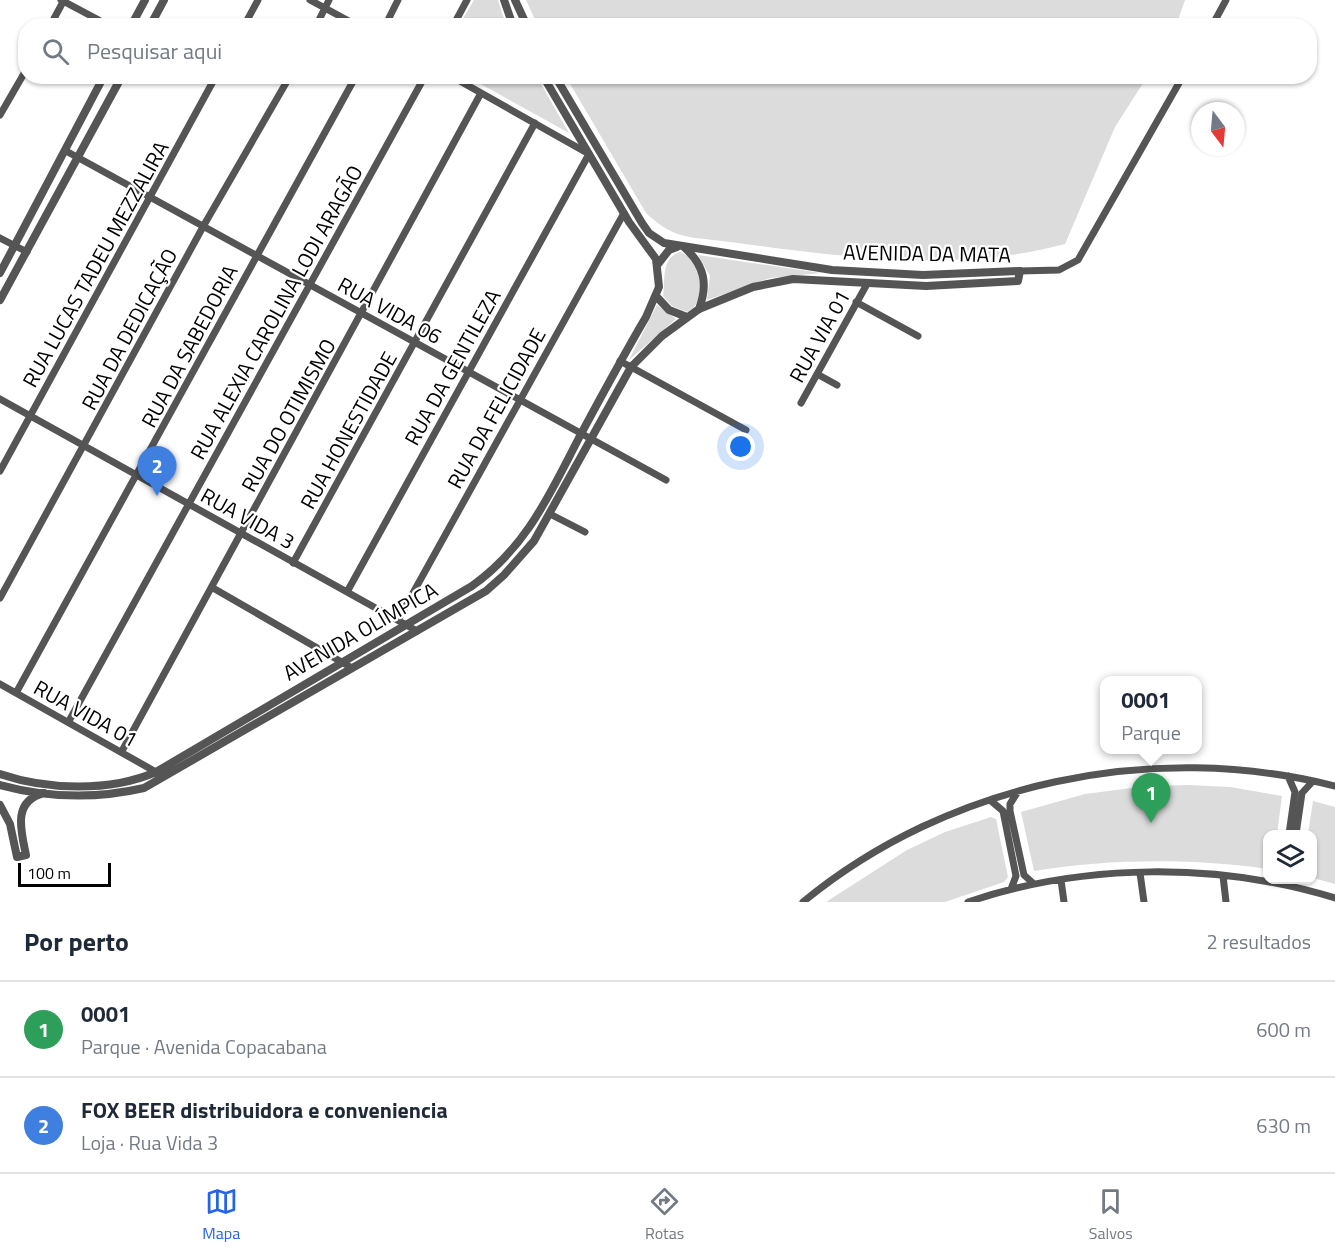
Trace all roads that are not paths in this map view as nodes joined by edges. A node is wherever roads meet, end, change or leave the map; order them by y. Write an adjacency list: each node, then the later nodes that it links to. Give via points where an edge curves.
1 (63, 0): 13 (street); 14 (street)
2 (145, 0): 15 (street)
3 (164, 0): 16 (street)
4 (258, 0): 17 (street)
5 (310, 0): 12 (street)
6 (329, 0): 12 (street)
7 (398, 0): 20 (street)
8 (467, 0): 21 (street)
9 (504, 0): 22 (street)
10 (515, 0): 23 (street)
11 (1226, 0): 24 (street)
12 (325, 8): 18 (street); 19 (street)
13 (54, 18)
14 (95, 18)
15 (135, 18)
16 (154, 18)
17 (248, 18)
18 (320, 18)
19 (343, 18)
20 (388, 18)
21 (457, 18)
22 (510, 18)
23 (523, 18)
24 (1216, 18)
25 (18, 84): 37 (street)
26 (100, 84): 39 (street)
27 (119, 84): 41 (street)
28 (212, 84): 42 (street, RUA LUCAS TADEU MEZZALIRA)
29 (285, 84): 44 (street, RUA DA DEDICAÇÃO)
30 (352, 84): 49 (street, RUA DA SABEDORIA)
31 (421, 84): 54 (street, RUA ALEXIA CAROLINA LODI ARAGÃO)
32 (465, 84): 36 (street)
33 (547, 84): 40 (street)
34 (560, 84): 47 (street, AVENIDA DA MATA, via 642,223 655,238)
35 (1178, 84): 51 (street, via 1078,260 1059,270)
36 (481, 93): 38 (street); 59 (street, RUA DO OTIMISMO)
37 (0, 115)
38 (535, 123): 40 (street); 62 (street, RUA HONESTIDADE)
39 (66, 151): 41 (street, RUA VIDA 06); 46 (street)
40 (587, 156): 43 (street); 66 (street, RUA DA GENTILEZA)
41 (78, 159): 42 (street, RUA VIDA 06); 48 (street)
42 (151, 197): 44 (street, RUA VIDA 06); 72 (street, RUA LUCAS TADEU MEZZALIRA)
43 (624, 213): 50 (street); 70 (street, RUA DA FELICIDADE)
44 (204, 225): 49 (street, RUA VIDA 06); 76 (street, RUA DA DEDICAÇÃO)
45 (0, 238): 46 (street)
46 (15, 246): 48 (street); 52 (street)
47 (681, 248): 50 (street, via 669,250); 51 (street, AVENIDA DA MATA, via 873,273); 58 (street, via 698,262 704,275 705,290)
48 (27, 252): 56 (street)
49 (258, 254): 54 (street, RUA VIDA 06); 78 (street, RUA DA SABEDORIA)
50 (658, 264): 55 (street)
51 (1020, 271): 53 (street, AVENIDA DA MATA, via 1018,281 926,286)
52 (0, 273)
53 (867, 284): 57 (street, RUA VIA 01); 58 (street, AVENIDA DA MATA, via 793,279 753,287)
54 (309, 285): 59 (street, RUA VIDA 06); 80 (street, RUA ALEXIA CAROLINA LODI ARAGÃO)
55 (656, 296): 60 (street, via 663,306); 64 (street, AVENIDA OLÍMPICA)
56 (0, 300)
57 (856, 302): 61 (street); 67 (street, RUA VIA 01)
58 (699, 309): 60 (street, AVENIDA DA MATA)
59 (364, 313): 62 (street, RUA VIDA 06); 83 (street, RUA DO OTIMISMO)
60 (687, 317): 63 (street, AVENIDA DA MATA)
61 (918, 336)
62 (415, 342): 66 (street, RUA VIDA 06); 84 (street, RUA HONESTIDADE)
63 (642, 355): 65 (street, AVENIDA OLÍMPICA)
64 (620, 361): 65 (street); 74 (street, AVENIDA OLÍMPICA)
65 (631, 367): 73 (street); 75 (street, AVENIDA OLÍMPICA)
66 (468, 372): 70 (street, RUA VIDA 06); 86 (street, RUA DA GENTILEZA)
67 (817, 374): 68 (street); 71 (street, RUA VIA 01)
68 (837, 385)
69 (0, 399): 72 (street, RUA VIDA 3)
70 (519, 399): 74 (street, RUA VIDA 06); 88 (street, RUA DA FELICIDADE)
71 (801, 403)
72 (30, 416): 76 (street, RUA VIDA 3); 77 (street, RUA LUCAS TADEU MEZZALIRA)
73 (746, 430)
74 (581, 434): 75 (street, RUA VIDA 06); 88 (street, AVENIDA OLÍMPICA, via 545,503 508,557 472,586)
75 (590, 438): 79 (street, RUA VIDA 06); 81 (street, AVENIDA OLÍMPICA)
76 (86, 445): 78 (street, RUA VIDA 3); 87 (street, RUA DA DEDICAÇÃO)
77 (0, 471)
78 (138, 475): 80 (street, RUA VIDA 3); 93 (street, RUA DA SABEDORIA)
79 (666, 480)
80 (189, 504): 83 (street, RUA VIDA 3); 94 (street, RUA ALEXIA CAROLINA LODI ARAGÃO)
81 (550, 514): 82 (street); 89 (street, AVENIDA OLÍMPICA, via 528,548 486,591)
82 (585, 532)
83 (242, 534): 84 (street, RUA VIDA 3); 85 (street, RUA DO OTIMISMO)
84 (293, 563): 86 (street, RUA VIDA 3)
85 (213, 588): 90 (street); 95 (street, RUA DO OTIMISMO)
86 (347, 592): 88 (street, RUA VIDA 3)
87 (0, 598)
88 (402, 622): 89 (street, RUA VIDA 3); 90 (street, AVENIDA OLÍMPICA)
89 (417, 631): 91 (street, AVENIDA OLÍMPICA)
90 (343, 661): 91 (street); 96 (street, AVENIDA OLÍMPICA)
91 (352, 668): 103 (street, AVENIDA OLÍMPICA, via 144,788 103,796)
92 (0, 684): 93 (street, RUA VIDA 01)
93 (16, 693): 94 (street, RUA VIDA 01)
94 (69, 721): 95 (street, RUA VIDA 01)
95 (122, 752): 96 (street, RUA VIDA 01)
96 (156, 772): 97 (street, AVENIDA OLÍMPICA, via 128,782 87,785 45,783)
97 (0, 774)
98 (1288, 776): 99 (street); 102 (street, via 1206,768 1142,769 1088,775); 106 (street, via 1295,792)
99 (1312, 781): 101 (street); 107 (street, via 1302,793)
100 (0, 784): 103 (street, AVENIDA OLÍMPICA)
101 (1335, 786)
102 (1018, 792): 104 (street); 112 (street, via 1010,811 1024,875)
103 (44, 793): 105 (street, via 26,805 19,819 21,856)
104 (990, 800): 114 (street, via 1003,811 1016,876); 117 (street, via 909,832 856,863)
105 (0, 805)
106 (1290, 830)
107 (1297, 830)
108 (1140, 873): 109 (street); 110 (street); 120 (street)
109 (1223, 876): 111 (street); 121 (street)
110 (1061, 880): 112 (street); 119 (street)
111 (1263, 880)
112 (1034, 884): 114 (street)
113 (1296, 884): 115 (street)
114 (1011, 889): 116 (street)
115 (1335, 898)
116 (981, 900): 118 (street)
117 (803, 902)
118 (968, 902)
119 (1064, 902)
120 (1144, 902)
121 (1226, 902)

